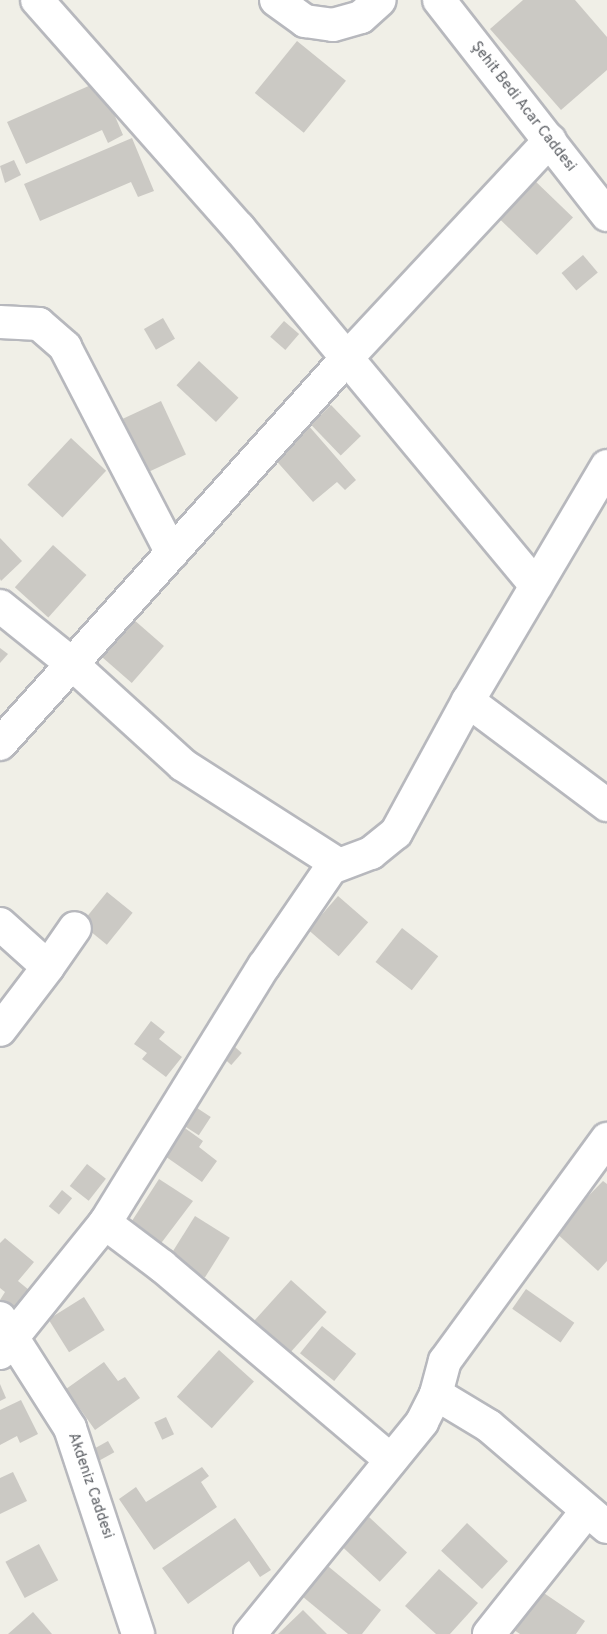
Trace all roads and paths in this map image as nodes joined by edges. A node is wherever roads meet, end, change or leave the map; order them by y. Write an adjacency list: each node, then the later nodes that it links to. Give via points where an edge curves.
1 (37, 0): 8 (street, via 239,228)
2 (276, 0): 3 (street, via 305,21 333,25 361,17)
3 (380, 0)
4 (439, 0): 5 (street, Şehit Bedi Acar Caddesi)
5 (550, 140): 6 (street, Şehit Bedi Acar Caddesi); 8 (street)
6 (607, 215)
7 (0, 322): 10 (street, via 39,324 65,347)
8 (346, 359): 10 (street); 11 (street)
9 (607, 466): 11 (street)
10 (172, 553): 13 (street)
11 (536, 586): 14 (street)
12 (0, 606): 13 (street)
13 (71, 663): 15 (street); 17 (street, via 183,765)
14 (468, 701): 16 (street); 17 (street, via 396,833 371,853)
15 (0, 744)
16 (607, 805)
17 (336, 863): 23 (street, via 264,966)
18 (0, 924): 20 (street)
19 (75, 928): 20 (street)
20 (48, 967): 21 (street)
21 (0, 1030)
22 (607, 1139): 25 (street, via 445,1361)
23 (105, 1223): 24 (street); 26 (street, via 162,1266)
24 (5, 1337): 28 (street, Akdeniz Caddesi, via 70,1428)
25 (436, 1394): 26 (street, via 422,1422); 27 (street, via 489,1426)
26 (391, 1460): 29 (street)
27 (597, 1519): 30 (street)
28 (138, 1634)
29 (250, 1634)
30 (489, 1634)

